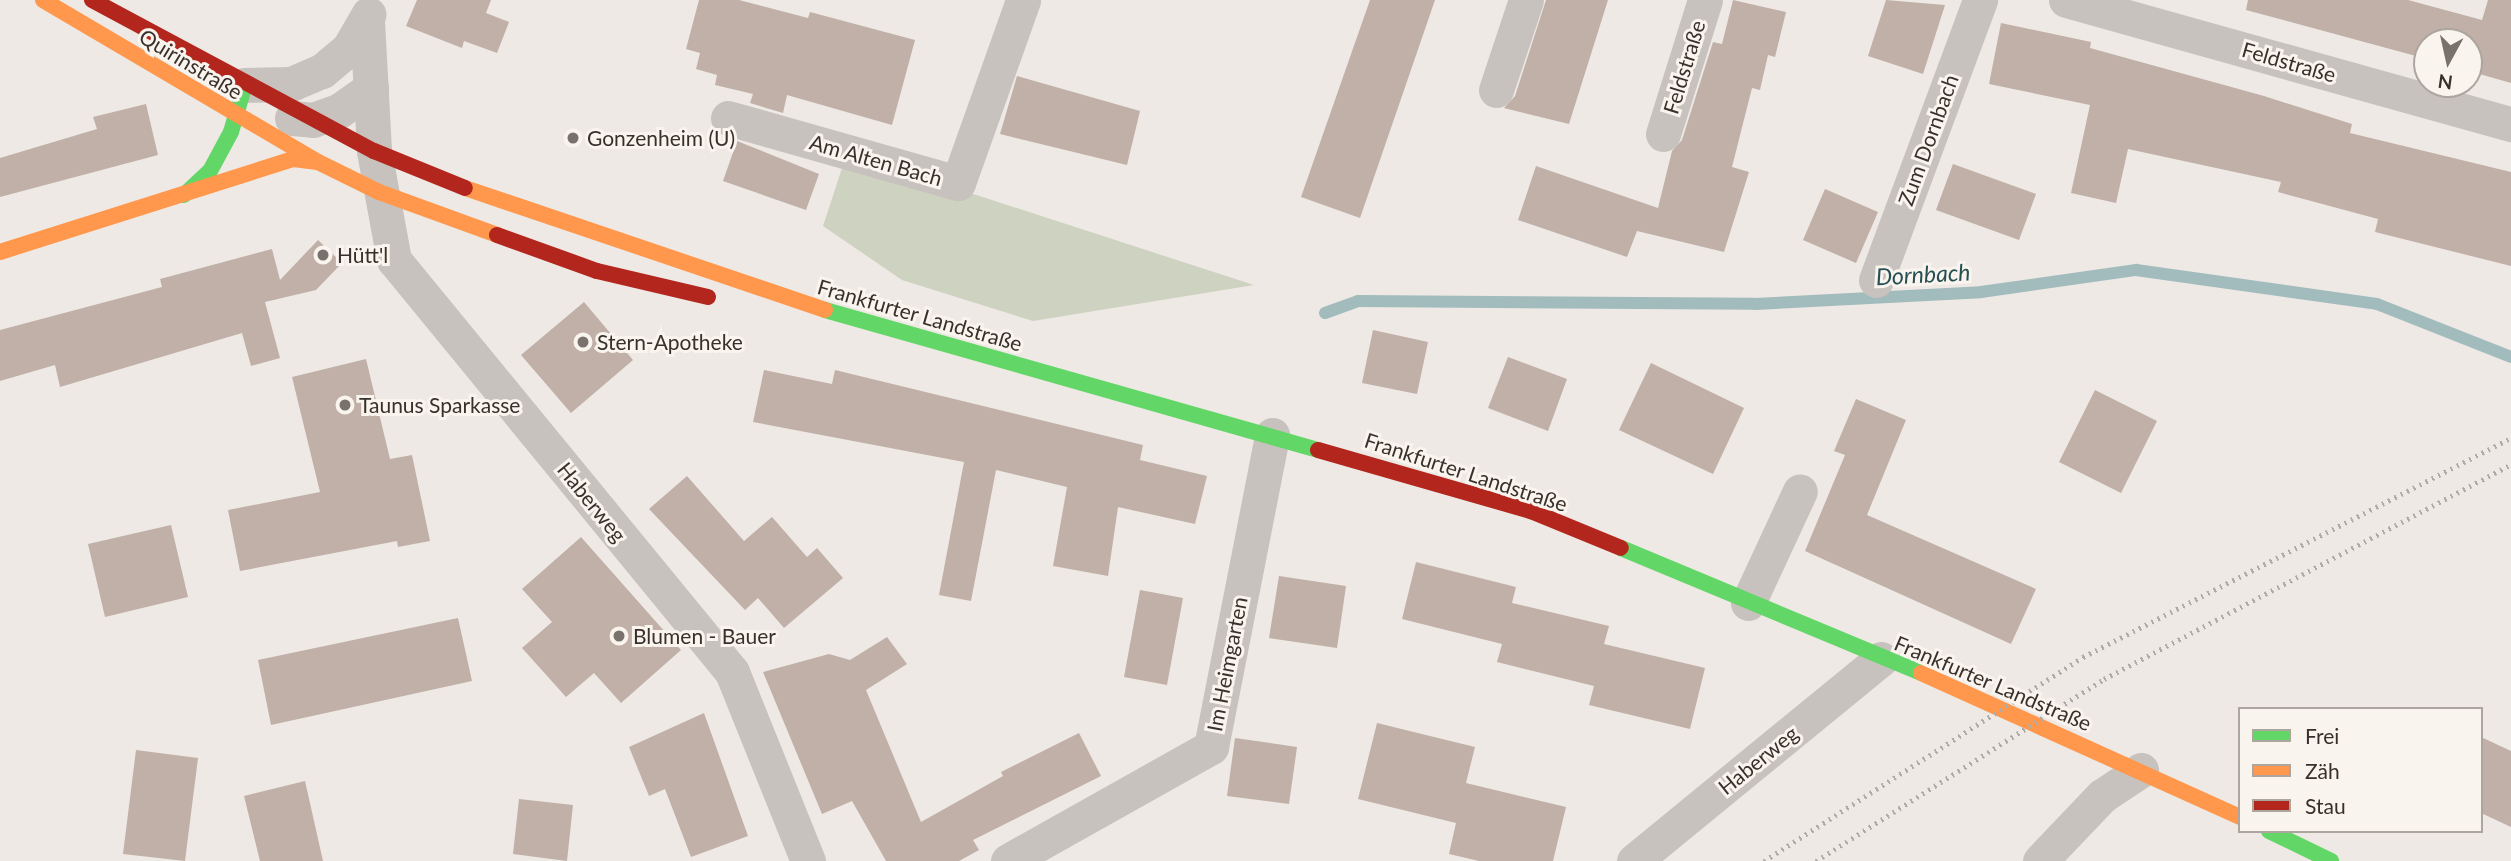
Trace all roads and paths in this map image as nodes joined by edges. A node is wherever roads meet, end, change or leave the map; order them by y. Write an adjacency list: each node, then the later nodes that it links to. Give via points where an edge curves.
1 (43, 0): 11 (street, Quirinstraße)
2 (92, 0): 11 (street, Quirinstraße)
3 (1023, 0): 12 (street, Am Alten Bach, via 958,183)
4 (1526, 0): 10 (street)
5 (1705, 0): 15 (street, Feldstraße)
6 (1980, 0): 21 (street, Zum Dornbach)
7 (2066, 0): 14 (street, Feldstraße)
8 (370, 10): 9 (street, Haberweg); 11 (street, via 349,48 322,71)
9 (371, 88): 13 (street, via 340,110); 16 (street, Haberweg)
10 (1496, 90)
11 (232, 101): 13 (street); 17 (street, Quirinstraße); 19 (street, Frankfurter Landstraße, via 210,171)
12 (728, 118)
13 (313, 120): 16 (street, Frankfurter Landstraße)
14 (2511, 124)
15 (1663, 134)
16 (374, 152): 18 (street, Haberweg); 22 (street, Frankfurter Landstraße, via 558,224)
17 (318, 162): 18 (street, Frankfurter Landstraße); 19 (street, Frankfurter Landstraße, via 273,163)
18 (379, 192): 22 (street, Frankfurter Landstraße, via 597,271 729,298); 30 (street, Haberweg, via 394,260 732,671)
19 (180, 198): 20 (street, Frankfurter Landstraße)
20 (0, 252)
21 (1876, 280)
22 (767, 294): 23 (street, Frankfurter Landstraße)
23 (1272, 435): 25 (street, Frankfurter Landstraße, via 1531,511); 31 (street, Im Heimgarten, via 1211,747)
24 (1800, 491): 25 (street)
25 (1748, 603): 26 (street, Frankfurter Landstraße)
26 (1881, 659): 27 (street, Frankfurter Landstraße); 32 (street, Haberweg)
27 (2141, 770): 28 (street, Frankfurter Landstraße); 33 (street, via 2102,796)
28 (2238, 816)
29 (2273, 833): 34 (street)
30 (808, 861)
31 (1008, 861)
32 (1634, 861)
33 (2040, 861)
34 (2331, 861)

